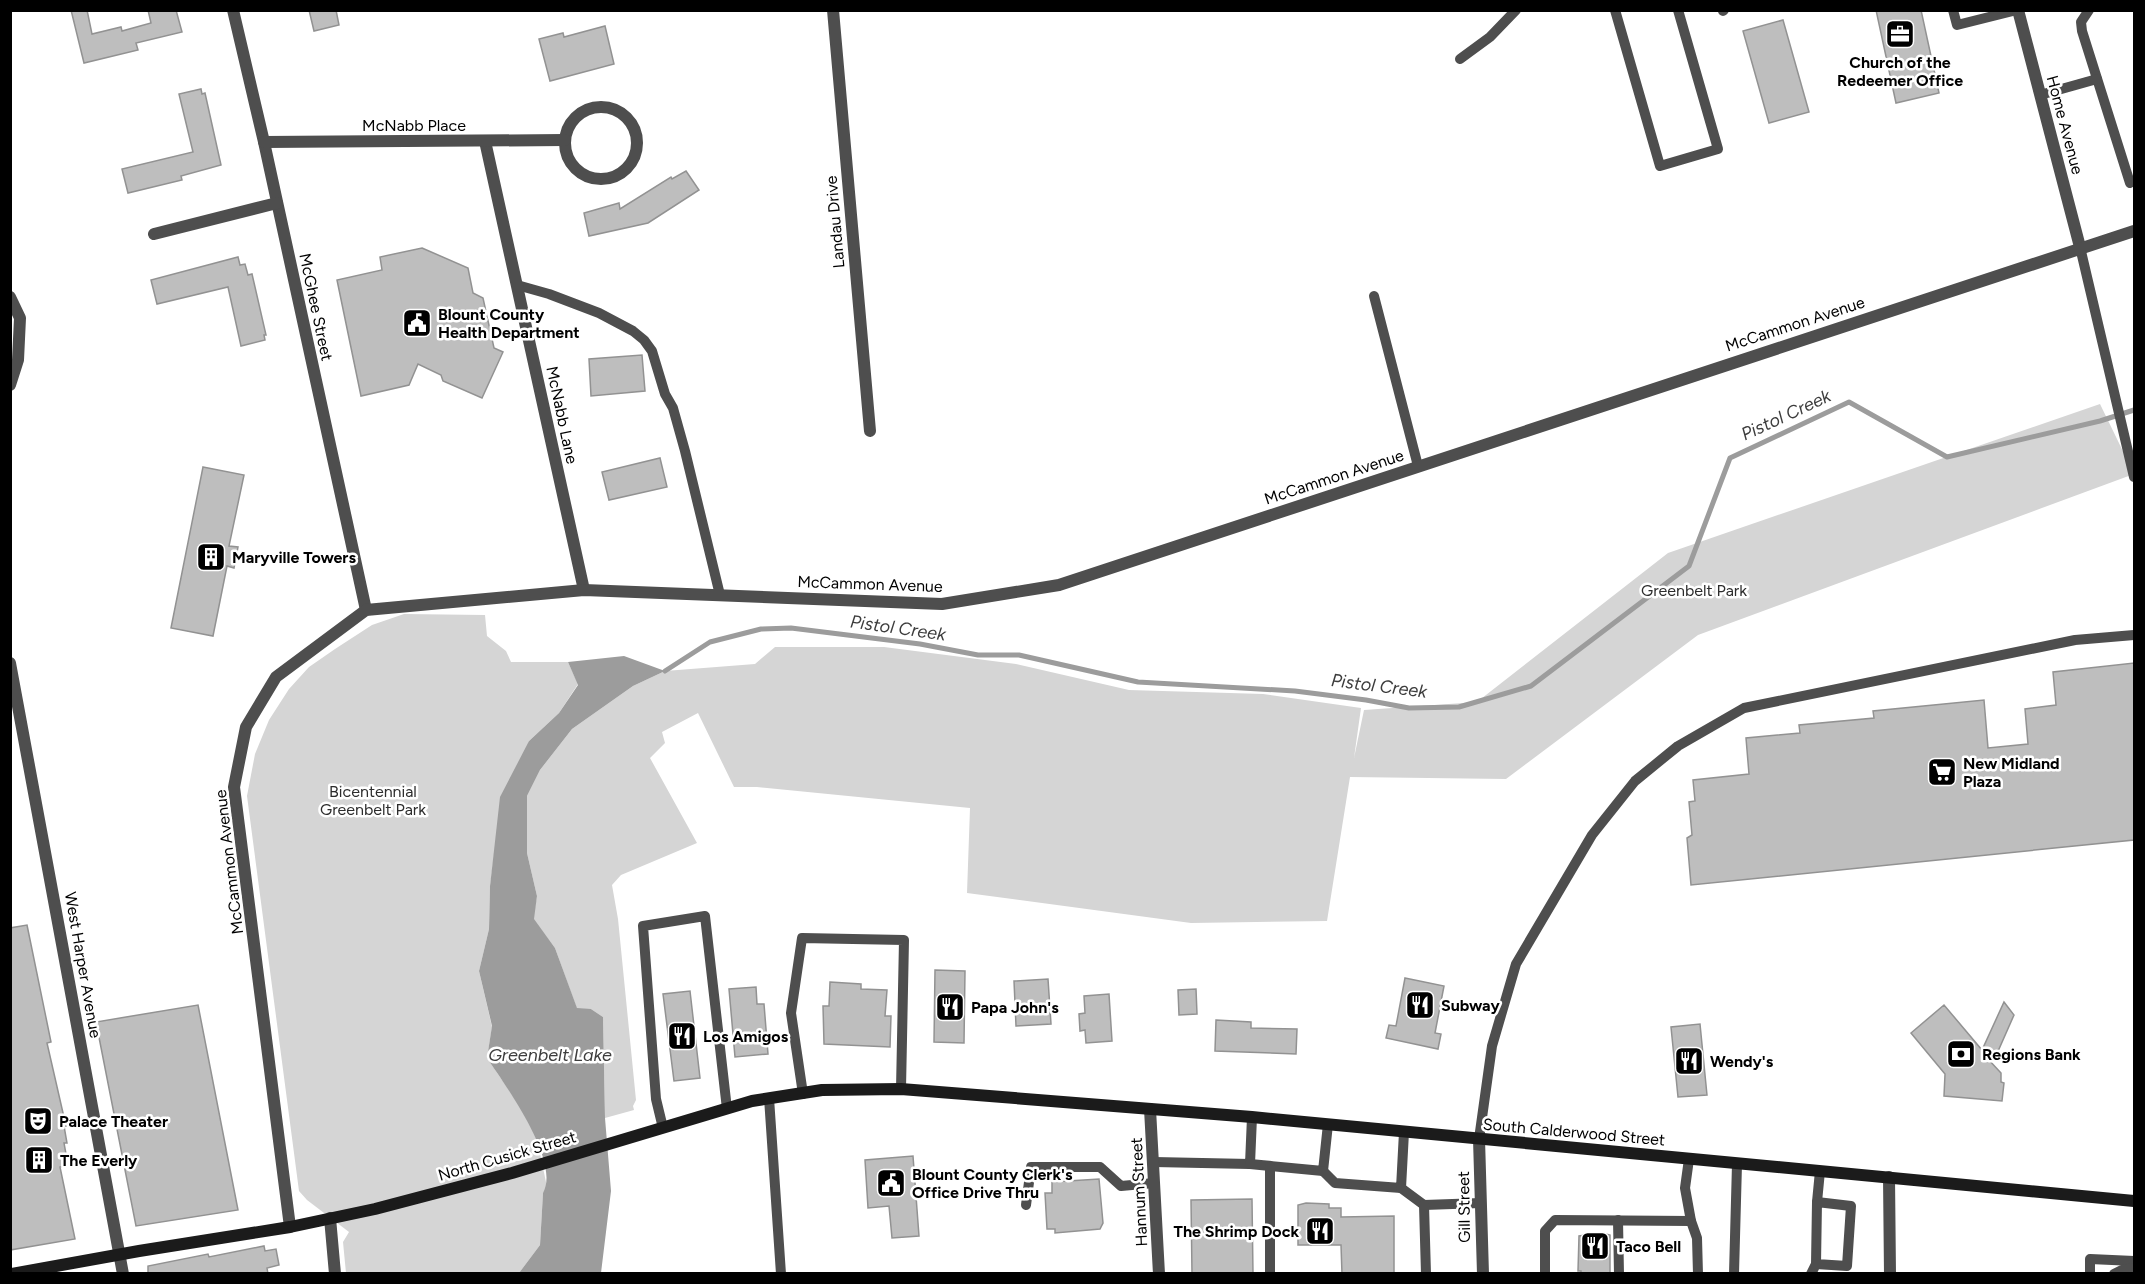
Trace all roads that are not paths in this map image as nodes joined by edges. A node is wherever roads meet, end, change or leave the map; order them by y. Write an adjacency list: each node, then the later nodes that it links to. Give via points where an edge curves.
1 (233, 10): 14 (street, McGhee Street)
2 (832, 10): 24 (street, Landau Drive)
3 (1516, 10): 9 (lane, via 1490,37)
4 (1615, 10): 5 (lane, via 1660,166 1718,149)
5 (1678, 10)
6 (1953, 10): 7 (lane, via 1957,25)
7 (2018, 10): 11 (street, Home Avenue)
8 (2089, 10): 10 (lane, via 2081,22 2082,31)
9 (1460, 59)
10 (2097, 79): 11 (lane); 15 (lane)
11 (2040, 95): 19 (street, Home Avenue)
12 (565, 140): 12 (street, via 567,129 582,112 604,107 624,115 632,124 637,146 626,168 604,179 580,173 571,164); 13 (street, McNabb Place)
13 (485, 141): 14 (street, McNabb Place); 20 (street, McNabb Lane)
14 (264, 142): 16 (street, McGhee Street)
15 (2130, 183)
16 (277, 203): 18 (street); 29 (street, McGhee Street)
17 (2134, 231): 19 (street, McCammon Avenue)
18 (154, 234)
19 (2080, 247): 25 (street, McCammon Avenue); 26 (lane)
20 (516, 285): 27 (street, McNabb Lane); 28 (lane, via 599,314 633,331 652,351 685,451)
21 (1374, 296): 25 (lane)
22 (10, 297): 23 (street, via 20,318 18,360)
23 (10, 385)
24 (870, 431)
25 (1418, 466): 28 (street, McCammon Avenue, via 1059,585 942,604)
26 (2134, 477)
27 (584, 590): 28 (street, McCammon Avenue); 29 (street, McCammon Avenue)
28 (720, 595)
29 (366, 610): 61 (street, McCammon Avenue, via 276,677 246,728 234,787)
30 (2134, 635): 42 (lane, via 2075,640 1744,708 1678,746 1635,781 1592,836 1516,964 1492,1046)
31 (10, 663): 62 (street, West Harper Avenue)
32 (901, 1089): 33 (main road, North Cusick Street, via 822,1090); 33 (lane, via 904,940 802,938 791,1013); 35 (main road, North Cusick Street)
33 (803, 1094): 34 (main road, North Cusick Street)
34 (769, 1098): 36 (main road, North Cusick Street); 69 (lane)
35 (1010, 1098): 37 (main road, South Calderwood Street)
36 (727, 1109): 40 (main road, North Cusick Street); 40 (lane, via 705,916 644,926 656,1099)
37 (1150, 1109): 38 (main road, South Calderwood Street); 44 (street, Hannum Street)
38 (1252, 1117): 39 (main road, South Calderwood Street); 45 (lane)
39 (1328, 1124): 41 (main road, South Calderwood Street); 48 (lane)
40 (663, 1128): 58 (main road, North Cusick Street, via 512,1173)
41 (1404, 1132): 42 (main road, South Calderwood Street); 52 (lane)
42 (1479, 1139): 43 (main road, South Calderwood Street); 55 (street, Gill Street)
43 (1689, 1159): 46 (main road, South Calderwood Street); 60 (lane, via 1685,1188)
44 (1154, 1162): 45 (lane); 51 (street, Hannum Street)
45 (1250, 1164): 47 (lane)
46 (1737, 1164): 49 (main road, South Calderwood Street); 77 (lane)
47 (1270, 1166): 48 (lane); 71 (lane)
48 (1323, 1171): 52 (lane, via 1335,1182)
49 (1820, 1171): 50 (main road, South Calderwood Street); 54 (lane)
50 (1889, 1177): 53 (main road, South Calderwood Street); 78 (street)
51 (1154, 1184): 56 (lane, via 1121,1186 1100,1167 1031,1167); 70 (street, Hannum Street)
52 (1401, 1188): 57 (lane)
53 (2134, 1201)
54 (1817, 1202): 65 (lane); 65 (lane, via 1851,1206 1847,1266)
55 (1481, 1203): 57 (lane); 73 (street, Gill Street)
56 (1026, 1205)
57 (1424, 1205): 72 (lane)
58 (330, 1218): 61 (main road, North Cusick Street); 68 (street)
59 (1618, 1220): 60 (lane); 74 (lane, via 1555,1220 1545,1232); 75 (lane)
60 (1690, 1221): 76 (lane, via 1697,1238)
61 (290, 1227): 62 (main road, North Cusick Street)
62 (120, 1254): 66 (main road, North Cusick Street); 67 (street, West Harper Avenue)
63 (2134, 1261): 79 (lane, via 2090,1259)
64 (2134, 1268): 80 (lane)
65 (1814, 1269)
66 (12, 1274)
67 (123, 1274)
68 (335, 1274)
69 (781, 1274)
70 (1159, 1274)
71 (1270, 1274)
72 (1426, 1274)
73 (1482, 1274)
74 (1545, 1274)
75 (1619, 1274)
76 (1698, 1274)
77 (1734, 1274)
78 (1890, 1274)
79 (2091, 1274)
80 (2114, 1274)

